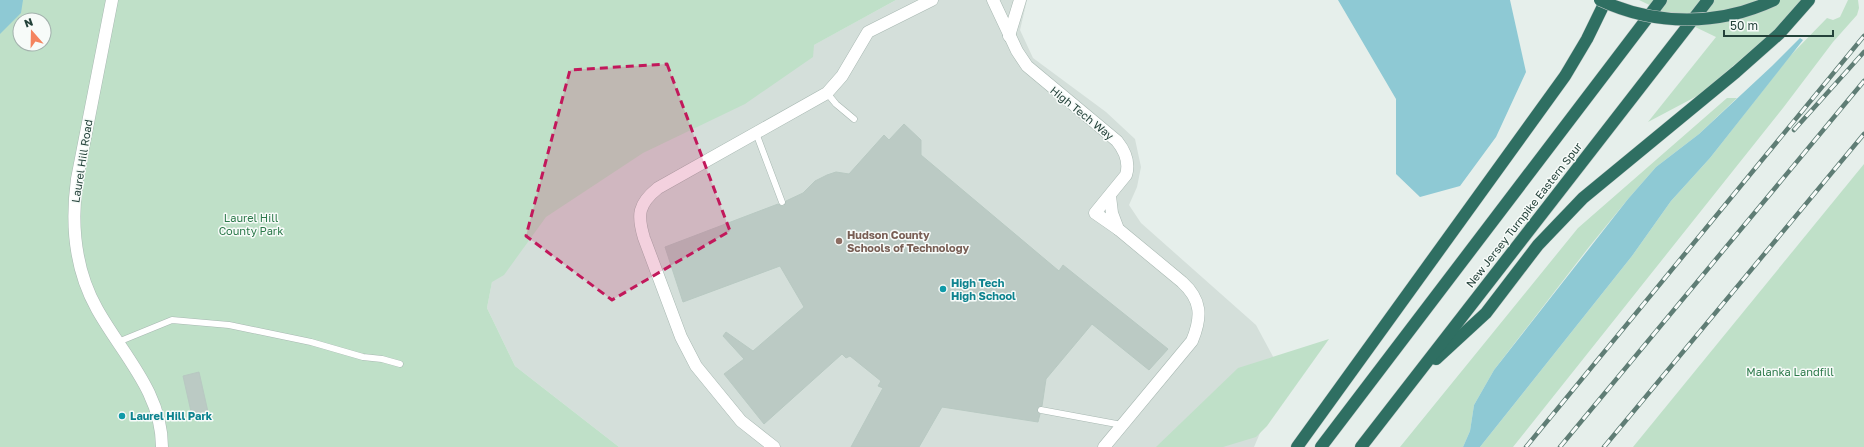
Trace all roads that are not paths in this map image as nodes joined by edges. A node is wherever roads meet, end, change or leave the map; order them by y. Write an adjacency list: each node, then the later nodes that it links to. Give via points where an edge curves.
1 (112, 0): 18 (street, Laurel Hill Road, via 77,179 74,228 79,261 89,293)
2 (932, 0): 12 (street, via 868,32 842,76)
3 (993, 0): 11 (street, High Tech Way)
4 (1020, 0): 11 (street)
5 (1600, 0): 9 (highway, bridge, via 1644,15 1685,20 1732,16)
6 (1606, 0): 26 (highway, via 1565,76)
7 (1662, 0): 27 (highway, New Jersey Turnpike Eastern Spur)
8 (1708, 0): 20 (highway, New Jersey Turnpike Eastern Spur)
9 (1774, 0)
10 (1810, 0): 20 (highway, via 1779,34 1736,72 1583,198 1538,245 1486,313)
11 (1009, 36): 15 (street, High Tech Way, via 1021,59 1033,73 1122,147 1128,168 1126,175)
12 (827, 93): 13 (lane); 14 (street)
13 (854, 119)
14 (756, 133): 16 (lane); 24 (street, via 658,188 645,200 639,214 644,238 681,337 696,366 741,421)
15 (1110, 196): 17 (street, via 1112,213); 17 (street, High Tech Way, via 1095,213)
16 (782, 202)
17 (1118, 229): 22 (street, via 1190,289 1199,313 1192,341)
18 (118, 342): 19 (lane, via 172,320 229,325); 23 (street, Laurel Hill Road, via 145,381 151,395 160,423)
19 (400, 364)
20 (1409, 385): 28 (highway, New Jersey Turnpike Eastern Spur)
21 (1041, 410): 22 (lane)
22 (1122, 425): 25 (street)
23 (162, 447)
24 (774, 447)
25 (1104, 447)
26 (1297, 447)
27 (1321, 447)
28 (1361, 447)

